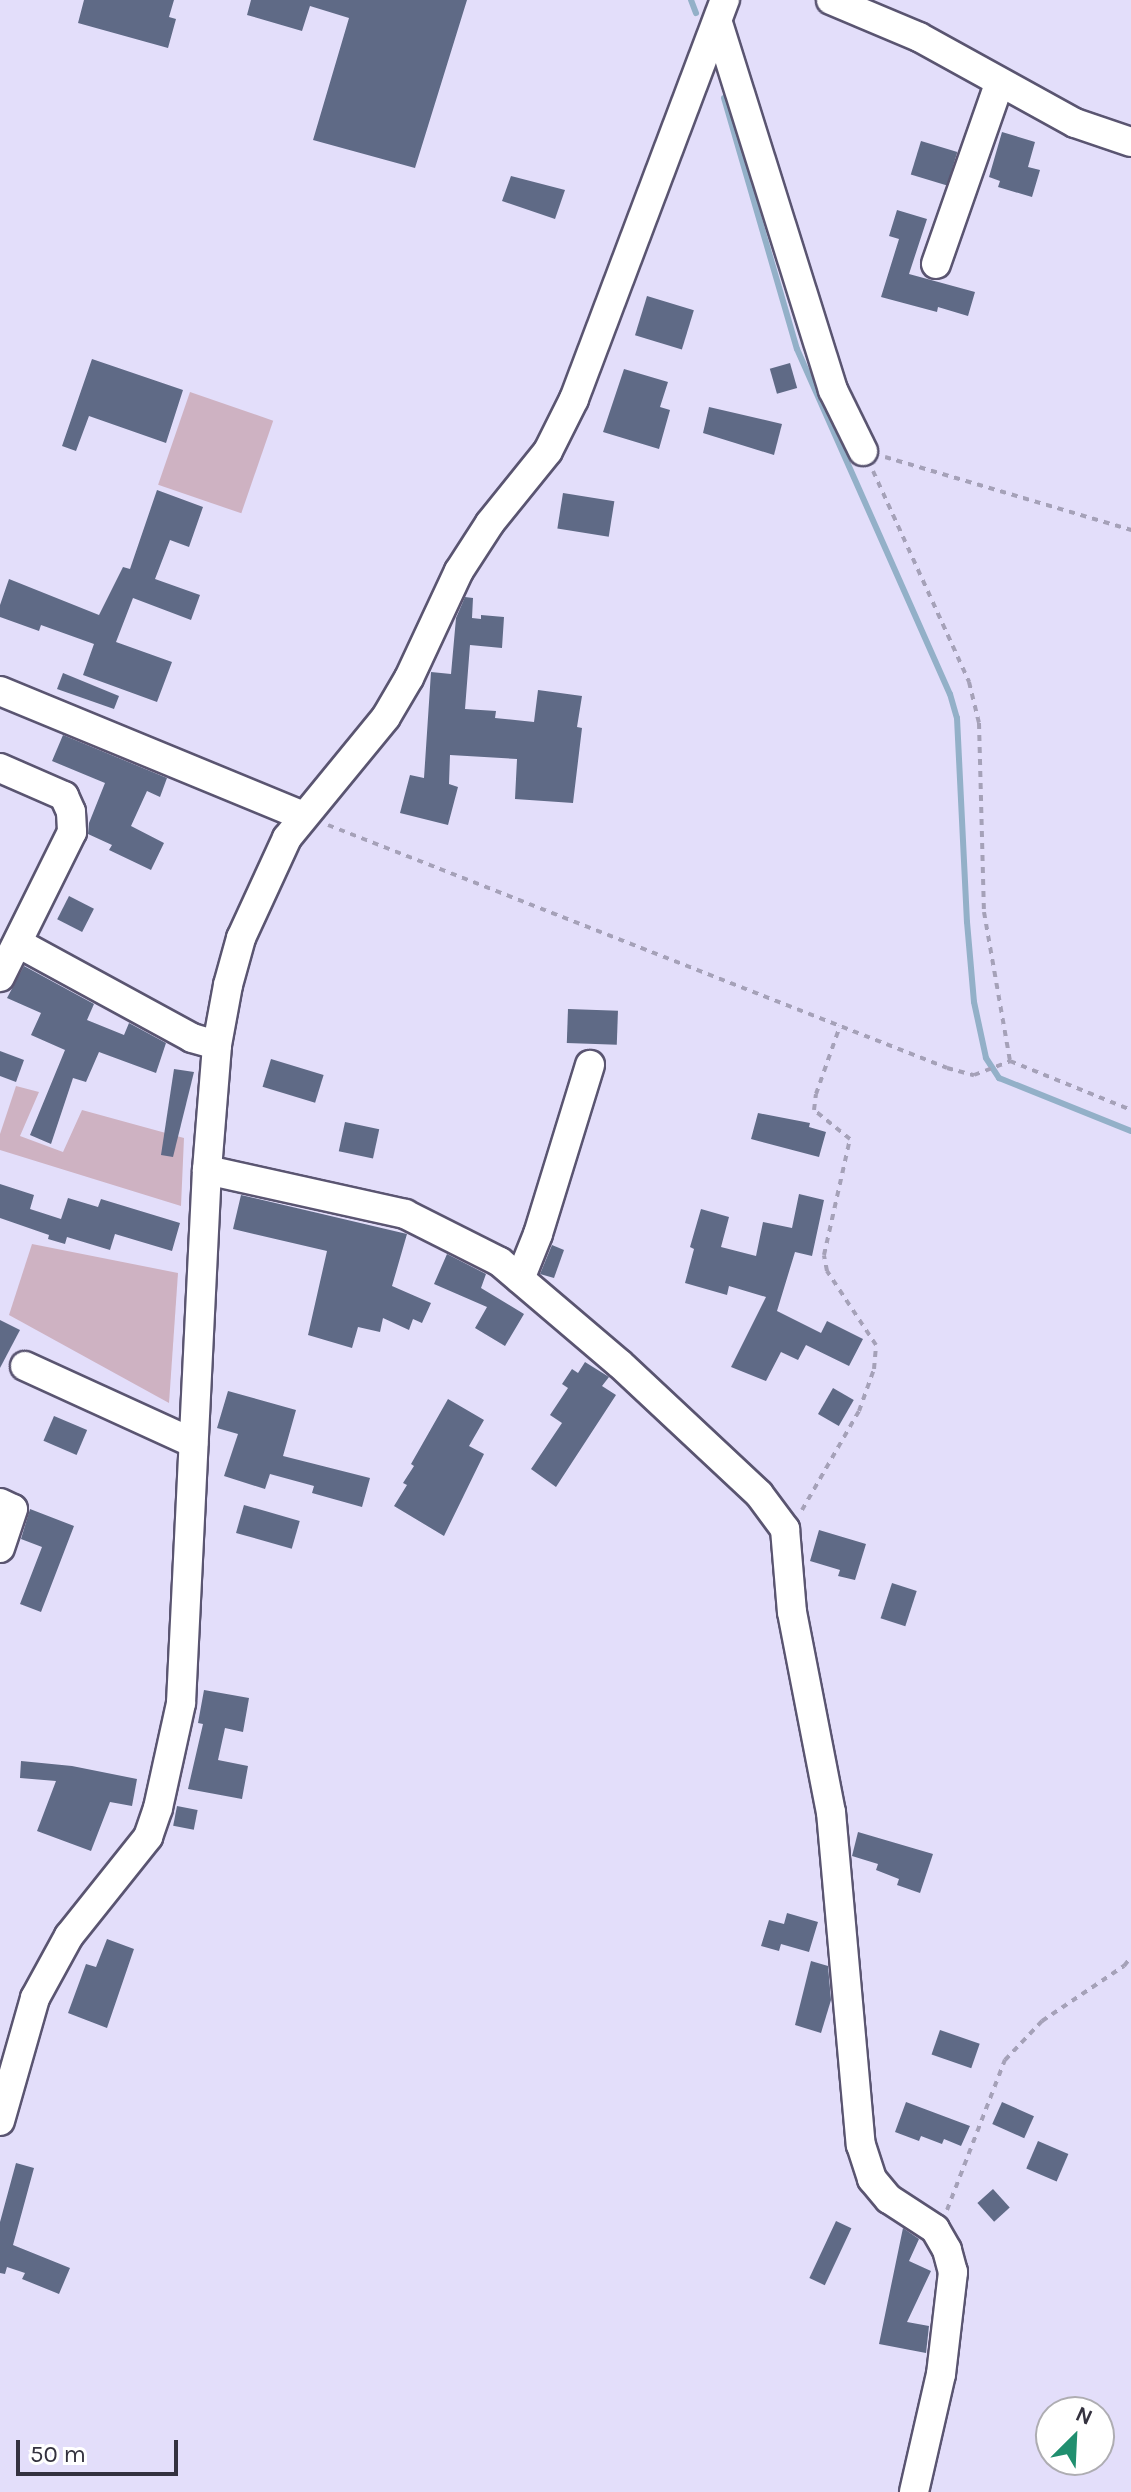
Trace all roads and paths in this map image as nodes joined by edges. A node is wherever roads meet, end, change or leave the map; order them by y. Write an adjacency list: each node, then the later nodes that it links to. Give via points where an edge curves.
1 (831, 0): 3 (street, via 919,37)
2 (721, 12): 6 (street, via 833,390); 10 (street, via 574,399 548,451 459,571 386,717)
3 (999, 84): 4 (street, via 1075,123); 5 (street)
4 (1131, 142)
5 (936, 264)
6 (863, 451): 7 (path); 15 (path, via 969,682 979,723 984,912)
7 (1131, 530)
8 (0, 691): 10 (street)
9 (0, 768): 11 (street, via 64,796 71,812 72,832)
10 (303, 816): 13 (path); 14 (street, via 280,851 241,938)
11 (18, 943): 12 (street); 14 (street, via 192,1038)
12 (0, 977)
13 (840, 1026): 15 (path, via 974,1075); 23 (path, via 814,1110 850,1139 824,1255 827,1271 876,1345 874,1369 859,1411 810,1499)
14 (217, 1045): 18 (street)
15 (1010, 1061): 17 (path)
16 (590, 1065): 19 (street)
17 (1131, 1110)
18 (207, 1170): 19 (street, via 405,1214 500,1262); 21 (street)
19 (520, 1279): 23 (street, via 759,1494)
20 (25, 1366): 21 (street)
21 (193, 1443): 26 (street, via 181,1703 158,1808 148,1837 69,1936 35,1998)
22 (0, 1503): 24 (street, via 13,1509)
23 (785, 1529): 27 (street, via 792,1612 831,1812 861,2145 872,2179 889,2199)
24 (0, 1548)
25 (1131, 1957): 27 (path, via 1042,2021 1005,2060 950,2206)
26 (0, 2121)
27 (935, 2229): 28 (street, via 953,2272 951,2305)
28 (914, 2492)

